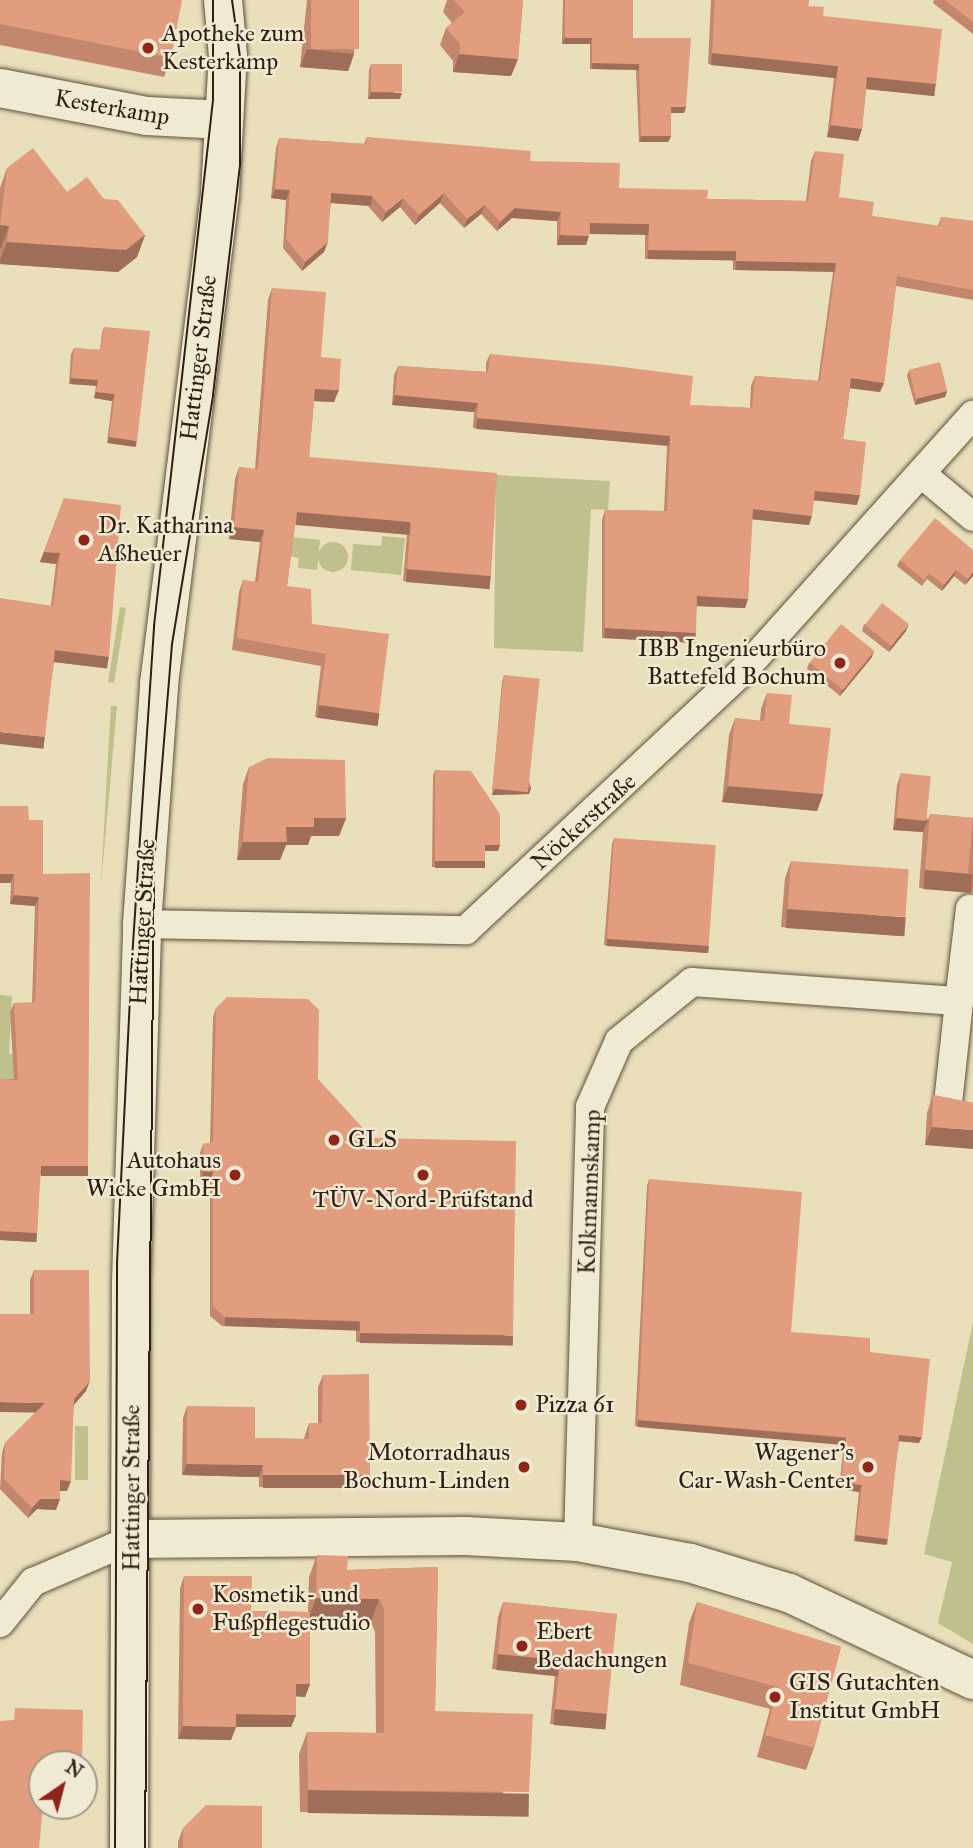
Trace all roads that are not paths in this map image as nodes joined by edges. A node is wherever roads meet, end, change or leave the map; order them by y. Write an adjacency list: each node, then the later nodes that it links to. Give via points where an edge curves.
1 (223, 0): 3 (street, Hattinger Straße)
2 (0, 88): 3 (street, Kesterkamp, via 147,116)
3 (224, 120): 8 (street, Hattinger Straße, via 159,684)
4 (973, 415): 5 (street, Nöckerstraße)
5 (923, 475): 6 (street); 8 (street, Nöckerstraße, via 665,750 466,930)
6 (973, 517)
7 (970, 909): 9 (street)
8 (142, 924): 11 (street, Hattinger Straße, via 132,1257)
9 (959, 1001): 10 (street); 12 (street, Kolkmannskamp, via 692,982 619,1041 590,1108)
10 (948, 1103)
11 (133, 1539): 12 (street, via 466,1536); 13 (street, via 33,1582); 15 (street, Hattinger Straße)
12 (578, 1542): 14 (street, via 690,1563 789,1593)
13 (0, 1622)
14 (973, 1680)
15 (129, 1848)

